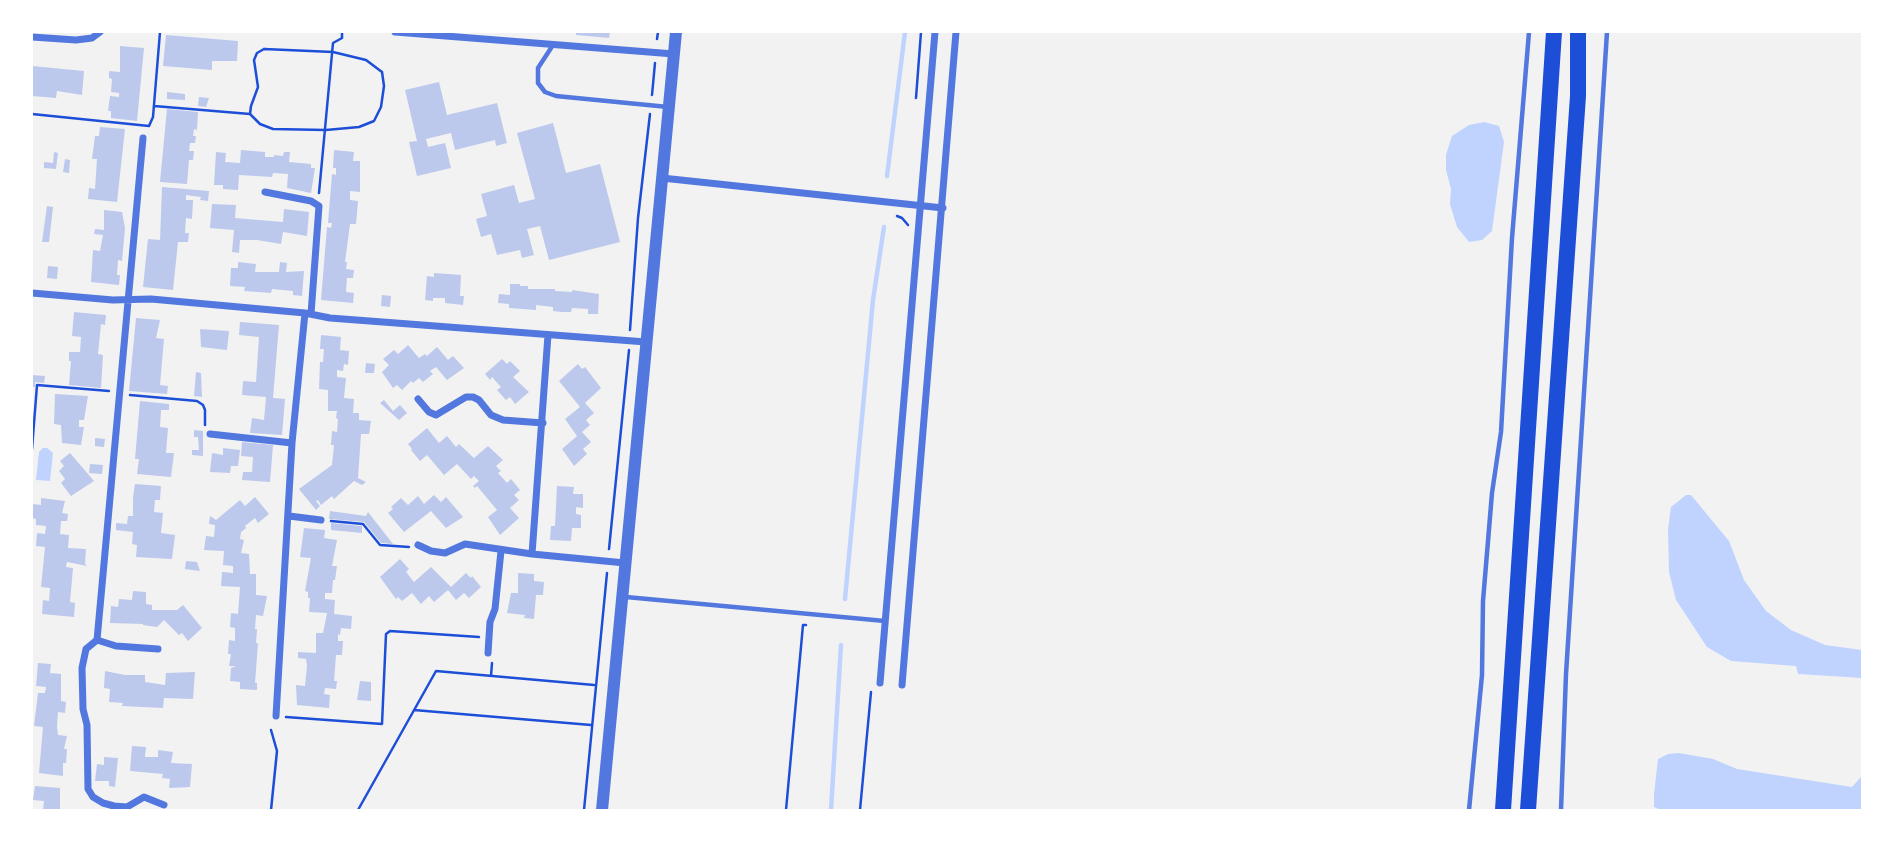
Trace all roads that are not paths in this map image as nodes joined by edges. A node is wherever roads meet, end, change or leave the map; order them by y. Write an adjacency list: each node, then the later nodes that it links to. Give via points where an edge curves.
1 (100, 32): 11 (street, via 76,40)
2 (395, 32): 10 (street)
3 (676, 32): 13 (street)
4 (935, 32): 18 (street)
5 (956, 32): 19 (street)
6 (1529, 32): 46 (lane)
7 (1553, 32): 47 (highway)
8 (1578, 32): 48 (highway, via 1578,96)
9 (1607, 32): 49 (lane)
10 (483, 35): 12 (street)
11 (32, 37)
12 (553, 45): 13 (street); 14 (lane, via 538,68 538,83 545,92)
13 (674, 54): 14 (street)
14 (669, 107): 16 (street)
15 (144, 138): 21 (street)
16 (662, 178): 18 (street); 24 (street)
17 (265, 192): 22 (street, via 316,203 320,211)
18 (920, 206): 19 (street); 36 (street)
19 (943, 208): 41 (street)
20 (32, 293): 21 (street)
21 (127, 300): 22 (street); 37 (street)
22 (308, 314): 23 (street); 28 (street)
23 (548, 335): 24 (street); 26 (street)
24 (646, 342): 34 (street)
25 (418, 399): 26 (street, via 436,415 473,397 503,420)
26 (543, 423): 33 (street)
27 (210, 434): 28 (street)
28 (292, 443): 29 (street)
29 (289, 516): 30 (street); 42 (street)
30 (321, 520)
31 (418, 545): 32 (street, via 445,553 466,544)
32 (501, 551): 33 (street); 39 (street)
33 (532, 554): 34 (street)
34 (625, 563): 35 (street)
35 (622, 596): 36 (lane); 45 (street)
36 (886, 622): 40 (street)
37 (97, 640): 38 (street); 44 (street, via 86,649 82,668 88,789 103,803)
38 (158, 649)
39 (488, 653)
40 (880, 683)
41 (902, 685)
42 (276, 716)
43 (164, 805): 44 (street, via 144,797)
44 (128, 809)
45 (602, 810)
46 (1469, 810)
47 (1503, 810)
48 (1528, 810)
49 (1561, 810)

